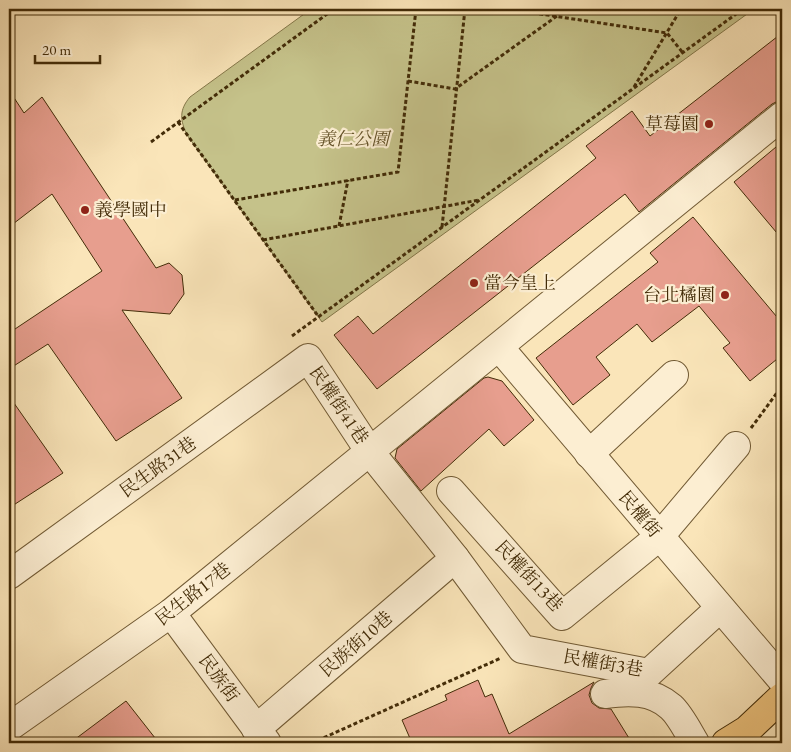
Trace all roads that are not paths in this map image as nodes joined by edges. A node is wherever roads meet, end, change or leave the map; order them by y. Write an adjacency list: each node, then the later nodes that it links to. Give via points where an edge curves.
1 (782, 116): 2 (street)
2 (499, 347): 6 (street); 7 (street, 民權街)
3 (308, 358): 6 (street, 民權街41巷); 11 (street, 民生路31巷)
4 (674, 375): 7 (street)
5 (736, 446): 9 (street)
6 (370, 452): 10 (street, 民權街41巷); 13 (street, 民生路17巷)
7 (589, 454): 9 (street, 民權街)
8 (451, 492): 9 (street, 民權街13巷, via 562,616)
9 (660, 536): 12 (street, 民權街)
10 (455, 558): 14 (street, 民權街41巷); 19 (street, 民族街10巷)
11 (9, 575)
12 (720, 608): 14 (street, 民權街3巷, via 650,673); 15 (street, 民權街)
13 (171, 613): 18 (street, 民生路17巷); 19 (street, 民族街)
14 (522, 649)
15 (782, 680)
16 (605, 694): 20 (street, via 649,694 672,708)
17 (782, 697): 21 (main road, via 747,730)
18 (9, 727)
19 (261, 736)
20 (695, 743)
21 (726, 743)

